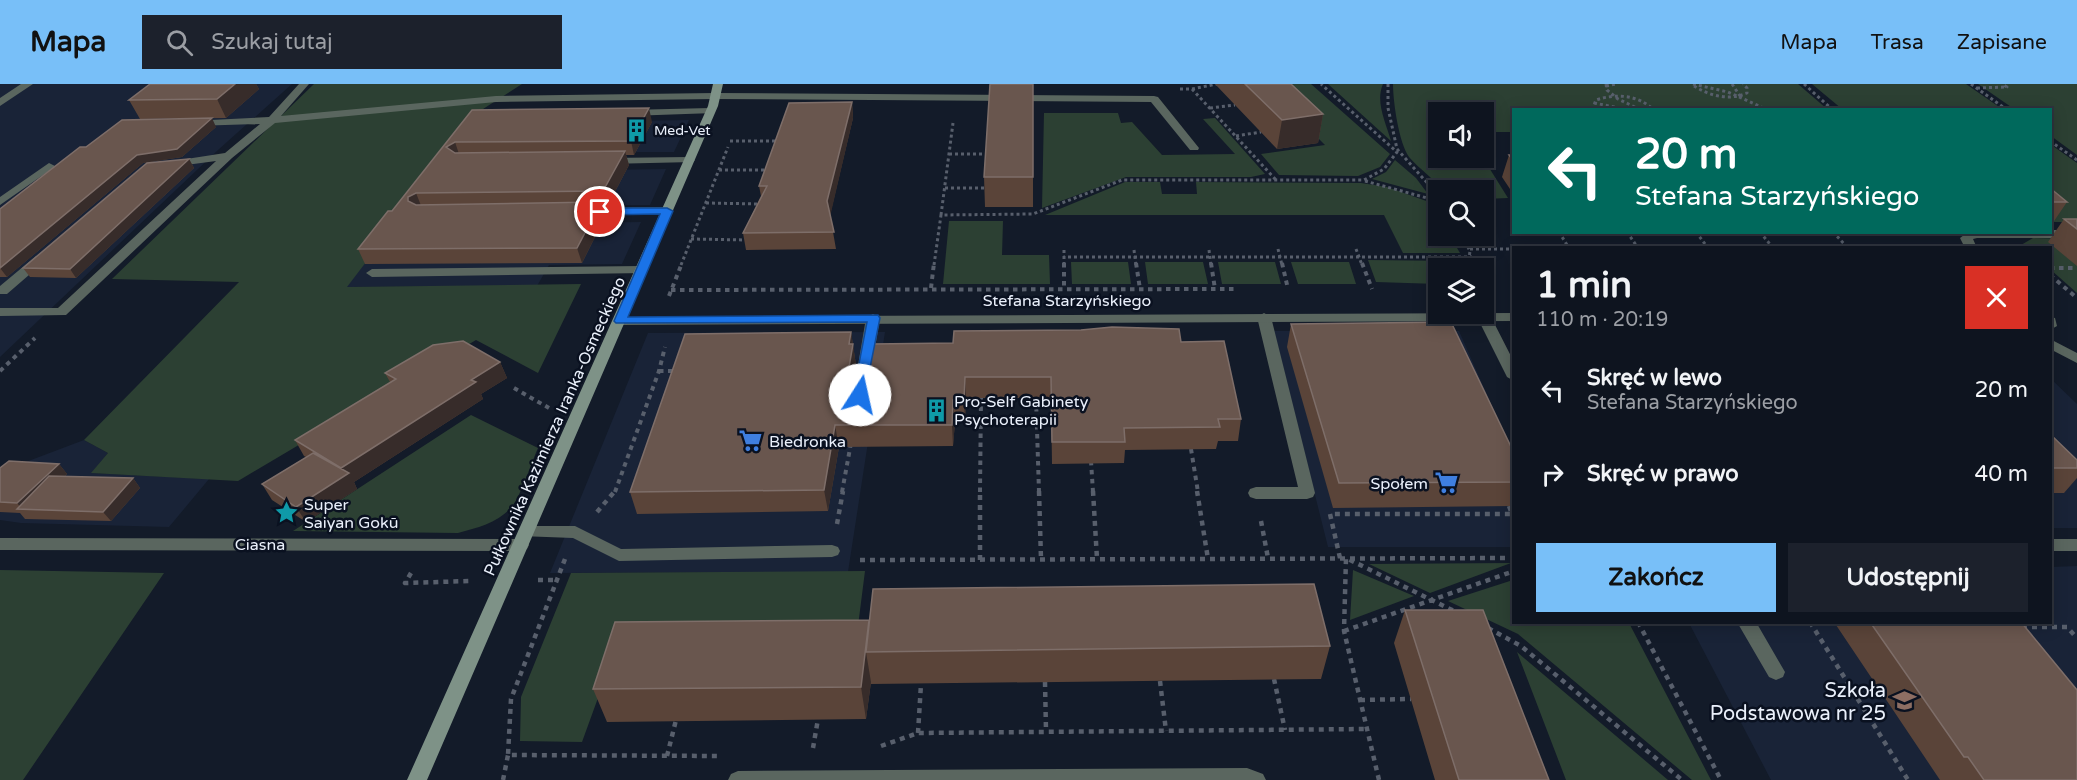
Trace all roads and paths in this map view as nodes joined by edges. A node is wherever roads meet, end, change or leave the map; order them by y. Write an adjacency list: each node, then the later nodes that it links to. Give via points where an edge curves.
1 (28, 84): 23 (street)
2 (304, 84): 37 (street)
3 (1217, 84): 13 (path)
4 (1321, 84): 45 (path)
5 (1388, 84): 45 (path, via 1386,97)
6 (1616, 84): 14 (path)
7 (1693, 84): 19 (path); 19 (path, via 1713,95)
8 (1732, 84): 19 (path)
9 (1743, 84): 19 (path, via 1748,91)
10 (1804, 84): 33 (path)
11 (1971, 84): 15 (path)
12 (2002, 84): 15 (path, via 2007,87)
13 (1207, 85): 16 (path)
14 (1606, 85): 17 (path)
15 (1976, 88): 34 (path)
16 (1192, 89)
17 (1613, 96): 22 (path); 29 (path); 30 (path, via 1641,100)
18 (714, 97): 20 (street); 21 (street); 36 (street); 50 (street, Pułkownika Kazimierza Iranka-Osmeckiego)
19 (1741, 97): 24 (path)
20 (956, 98): 44 (street, via 1154,99); 46 (path)
21 (502, 99): 35 (street); 37 (street)
22 (1594, 102): 27 (path); 28 (path)
23 (0, 103)
24 (1754, 103): 31 (path); 32 (path)
25 (1235, 105): 26 (path)
26 (1210, 108)
27 (1596, 108)
28 (1624, 108)
29 (1628, 108)
30 (1651, 108)
31 (1750, 108)
32 (1764, 108)
33 (1831, 108)
34 (2004, 108)
35 (495, 111)
36 (617, 113)
37 (272, 120): 38 (street); 48 (street)
38 (184, 123)
39 (1261, 132): 40 (path)
40 (1235, 136)
41 (730, 141): 42 (path)
42 (780, 141)
43 (2052, 142): 49 (path)
44 (1194, 148)
45 (1397, 152): 56 (path, via 1384,169); 57 (path)
46 (949, 154): 47 (path); 58 (path)
47 (988, 154)
48 (228, 156): 53 (street); 112 (street)
49 (2077, 158)
50 (690, 160): 51 (street); 64 (street, Pułkownika Kazimierza Iranka-Osmeckiego)
51 (598, 161)
52 (49, 166): 61 (street)
53 (158, 166)
54 (719, 170): 55 (path)
55 (770, 170)
56 (1364, 180): 60 (path); 66 (path, via 1122,180 1033,214)
57 (1428, 180)
58 (945, 188): 59 (path); 66 (path)
59 (986, 188)
60 (1428, 198)
61 (0, 202)
62 (706, 203): 63 (path)
63 (770, 204)
64 (667, 211): 65 (street); 96 (street, Pułkownika Kazimierza Iranka-Osmeckiego)
65 (563, 212)
66 (941, 214): 99 (path)
67 (1762, 234): 77 (path)
68 (1835, 234): 78 (path)
69 (1975, 234): 79 (street, via 1966,238)
70 (1975, 234): 71 (street)
71 (2052, 234)
72 (2052, 234): 73 (street)
73 (2077, 234)
74 (691, 239): 75 (path)
75 (758, 240)
76 (1468, 246): 82 (path)
77 (1771, 246)
78 (1846, 246)
79 (1970, 246)
80 (1278, 249): 91 (path)
81 (1356, 249): 92 (path)
82 (1470, 249): 83 (path); 93 (path)
83 (1512, 249)
84 (1064, 250): 88 (path)
85 (1134, 250): 89 (path)
86 (1209, 250): 90 (path)
87 (48, 252): 109 (street)
88 (1064, 257): 89 (path); 100 (path)
89 (1136, 257): 90 (path); 101 (path)
90 (1210, 257): 91 (path); 102 (path)
91 (1280, 257): 92 (path); 104 (path, via 1288,289)
92 (1360, 257): 93 (path); 106 (path)
93 (1472, 257)
94 (2052, 268): 95 (path)
95 (2077, 268)
96 (642, 270): 97 (street); 118 (street, Pułkownika Kazimierza Iranka-Osmeckiego)
97 (372, 273)
98 (2052, 277): 110 (path)
99 (931, 288): 100 (path); 108 (path)
100 (1064, 288): 101 (path)
101 (1140, 288): 102 (path)
102 (1215, 289): 103 (path)
103 (1236, 289)
104 (1278, 289)
105 (1360, 289): 106 (path)
106 (1372, 289): 107 (path)
107 (1383, 289)
108 (671, 290)
109 (2, 291)
110 (2077, 298)
111 (0, 312): 112 (street)
112 (61, 312): 123 (path)
113 (1264, 317): 114 (street, Stefana Starzyńskiego); 117 (street, Stefana Starzyńskiego); 133 (street, via 1307,493)
114 (1428, 317)
115 (1494, 317): 116 (street, Stefana Starzyńskiego)
116 (1512, 317)
117 (873, 318): 118 (street, Stefana Starzyńskiego); 127 (street)
118 (620, 321): 130 (street, Pułkownika Kazimierza Iranka-Osmeckiego)
119 (1488, 324): 125 (street)
120 (2052, 344): 121 (street)
121 (2077, 359)
122 (686, 370): 124 (path)
123 (0, 371)
124 (659, 371)
125 (1512, 373)
126 (514, 388): 130 (path, via 555,411)
127 (860, 395): 143 (path)
128 (981, 398): 150 (path)
129 (1036, 398): 151 (path)
130 (580, 411): 139 (street, Pułkownika Kazimierza Iranka-Osmeckiego)
131 (1191, 449): 149 (path)
132 (1091, 458): 148 (path)
133 (1256, 493)
134 (1509, 506): 135 (path)
135 (1512, 512)
136 (1512, 514): 145 (path, via 1330,514)
137 (1261, 523): 144 (path)
138 (575, 532): 139 (street, Ciasna); 143 (street, via 619,555); 177 (path, via 511,699)
139 (523, 538): 140 (street, Ciasna); 181 (street, Pułkownika Kazimierza Iranka-Osmeckiego)
140 (0, 544)
141 (2052, 545): 142 (street)
142 (2077, 545)
143 (832, 551): 150 (path, via 830,561)
144 (1268, 558): 145 (path); 149 (path)
145 (1340, 558): 146 (path)
146 (1346, 558): 147 (path); 153 (path); 160 (path)
147 (1512, 558)
148 (1097, 559): 149 (path); 151 (path)
149 (1208, 559)
150 (980, 560): 151 (path)
151 (1041, 560)
152 (1512, 572): 153 (path)
153 (1429, 599): 154 (path); 160 (path)
154 (1460, 614)
155 (1639, 624): 187 (path)
156 (1747, 624): 162 (street)
157 (1811, 624): 188 (path)
158 (1480, 625): 186 (path, via 1521,646)
159 (2021, 627): 161 (path, via 2067,627)
160 (1344, 631): 167 (path)
161 (2077, 638)
162 (1776, 672)
163 (1274, 679): 172 (path)
164 (1160, 681): 174 (path)
165 (1045, 682): 173 (path)
166 (921, 684): 175 (path)
167 (1360, 699): 168 (path); 171 (path)
168 (1411, 699)
169 (818, 719): 180 (path)
170 (676, 720): 178 (path)
171 (1367, 729): 172 (path); 185 (path)
172 (1285, 730): 174 (path)
173 (1046, 731): 174 (path); 175 (path)
174 (1166, 731)
175 (918, 733): 176 (path)
176 (879, 746)
177 (508, 755): 178 (path); 182 (path)
178 (667, 756): 179 (path)
179 (723, 756)
180 (812, 757)
181 (417, 780)
182 (503, 780)
183 (738, 780): 184 (street)
184 (1256, 780)
185 (1379, 780)
186 (1682, 780)
187 (1721, 780)
188 (1908, 780)

